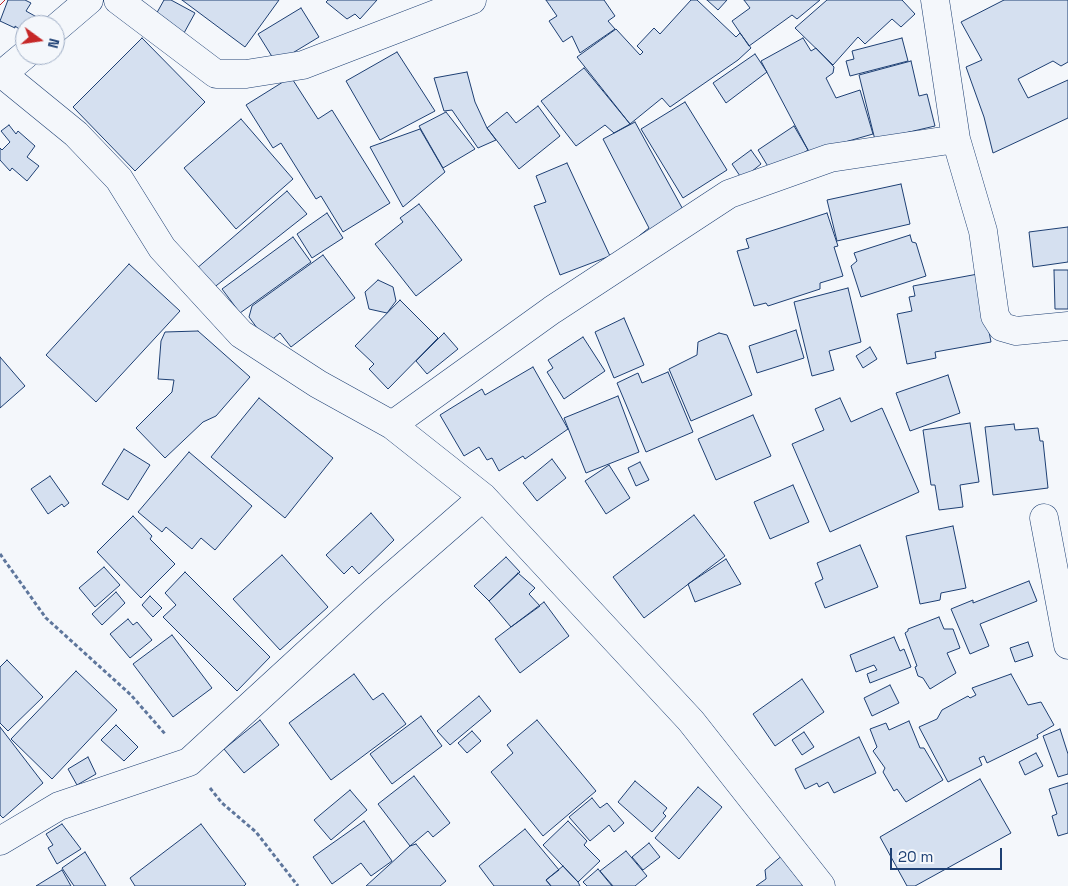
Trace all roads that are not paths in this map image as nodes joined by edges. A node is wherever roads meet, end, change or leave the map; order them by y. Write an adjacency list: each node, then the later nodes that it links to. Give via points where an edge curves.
1 (89, 0): 5 (street)
2 (118, 0): 3 (street, via 216,74 246,74 303,65)
3 (472, 0)
4 (935, 0): 8 (street)
5 (65, 20)
6 (15, 63): 7 (street)
7 (1, 74): 10 (street, via 76,134 118,179 162,248 241,334 318,384)
8 (956, 138): 9 (street, via 982,231 995,316 1002,327 1016,331); 10 (street, via 830,158 729,194 552,310)
9 (1068, 326)
10 (392, 425): 11 (street)
11 (482, 497): 14 (street, via 189,762 59,806); 15 (street, via 691,721)
12 (1044, 518): 13 (street)
13 (1068, 645)
14 (0, 841)
15 (821, 886)

